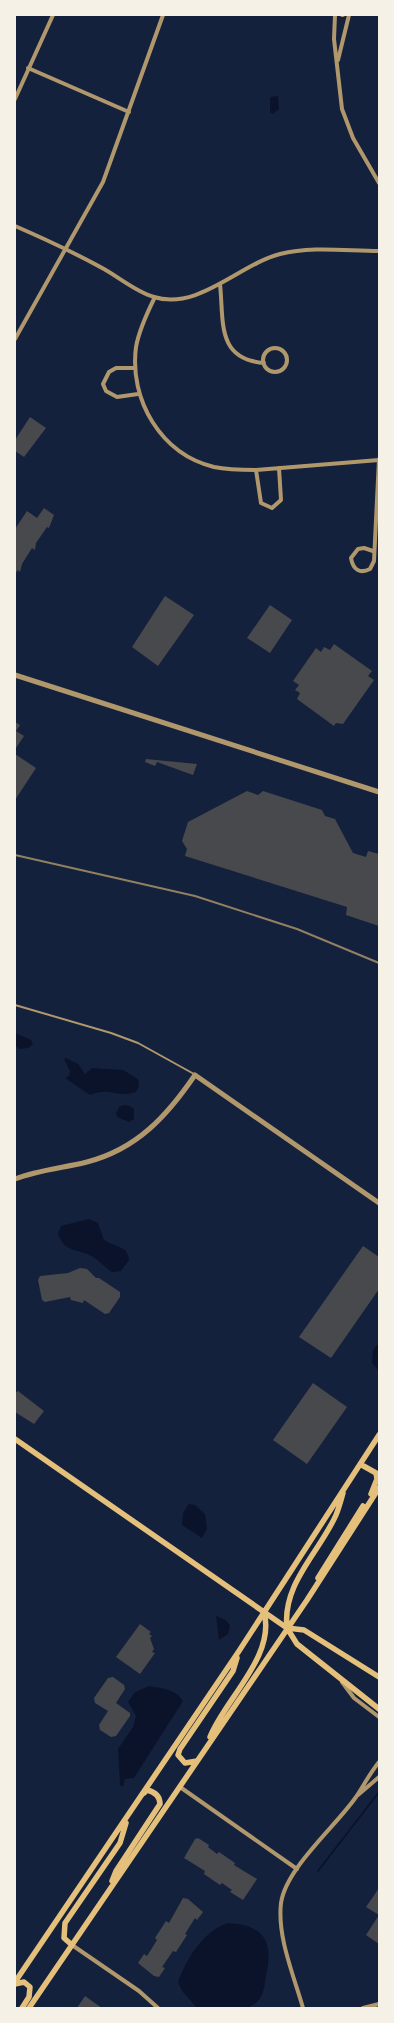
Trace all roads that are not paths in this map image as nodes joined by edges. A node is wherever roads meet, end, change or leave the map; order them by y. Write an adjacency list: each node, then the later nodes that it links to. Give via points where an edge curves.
1 (53, 15): 6 (street)
2 (163, 15): 8 (street)
3 (334, 15): 5 (street)
4 (349, 15): 5 (street)
5 (338, 62): 9 (street, via 337,82 342,108 353,138)
6 (28, 68): 7 (street); 8 (street)
7 (15, 99)
8 (129, 112): 11 (street, via 103,182)
9 (379, 183)
10 (15, 226): 11 (street)
11 (67, 249): 14 (street); 15 (street)
12 (379, 251): 13 (street, via 303,250 283,253 244,268)
13 (220, 284): 14 (street, via 186,297); 16 (street, via 227,342 243,360)
14 (155, 298): 17 (street, via 136,346)
15 (15, 339)
16 (264, 363): 16 (street, via 268,370 279,372 285,367 286,356 281,350 274,349 264,356)
17 (135, 368): 18 (street); 18 (street, via 116,368 109,372 103,384 106,391 117,397)
18 (138, 394): 21 (street, via 158,429 174,446 215,467)
19 (379, 459): 20 (street); 22 (street)
20 (279, 468): 21 (street); 21 (street, via 281,500 272,508 261,503)
21 (256, 470)
22 (373, 551): 22 (street, via 358,549 351,558 352,566 364,572 370,569 374,561)
23 (15, 675): 24 (street)
24 (379, 792)
25 (15, 1005): 26 (lane, via 138,1043)
26 (195, 1075): 27 (street, via 165,1116 125,1147 86,1162); 28 (street)
27 (15, 1179)
28 (379, 1203)
29 (379, 1436): 31 (main road)
30 (15, 1439): 35 (main road)
31 (360, 1464): 32 (main road); 34 (main road, via 376,1473 374,1489)
32 (346, 1484): 35 (main road); 36 (main road, via 335,1516 294,1585 286,1607)
33 (379, 1488): 34 (main road)
34 (307, 1600): 36 (main road)
35 (264, 1612): 36 (main road); 37 (main road); 42 (main road, via 267,1626 258,1655 216,1722)
36 (287, 1628): 38 (main road, via 304,1630); 39 (main road, via 297,1644); 42 (main road)
37 (239, 1651): 43 (main road, via 233,1671 180,1750 180,1759 185,1763); 47 (main road)
38 (379, 1677)
39 (342, 1682): 40 (main road); 41 (street, via 354,1698)
40 (379, 1709)
41 (379, 1717)
42 (207, 1746): 43 (main road)
43 (197, 1761): 46 (main road)
44 (379, 1762): 48 (street)
45 (379, 1777): 48 (street)
46 (180, 1787): 50 (street); 51 (main road)
47 (144, 1794): 49 (main road); 51 (main road, via 147,1790 155,1793 160,1804 116,1871)
48 (356, 1796): 50 (street)
49 (128, 1816): 52 (main road, via 120,1843 65,1924 64,1938); 53 (main road)
50 (297, 1870): 58 (street, via 284,1890 281,1916)
51 (109, 1890): 52 (main road)
52 (72, 1945): 56 (main road); 57 (street)
53 (15, 1983): 55 (main road, via 24,1982 30,1987 29,1997)
54 (379, 2004): 59 (street)
55 (22, 2008)
56 (29, 2008)
57 (158, 2008)
58 (303, 2008)
59 (363, 2008)

